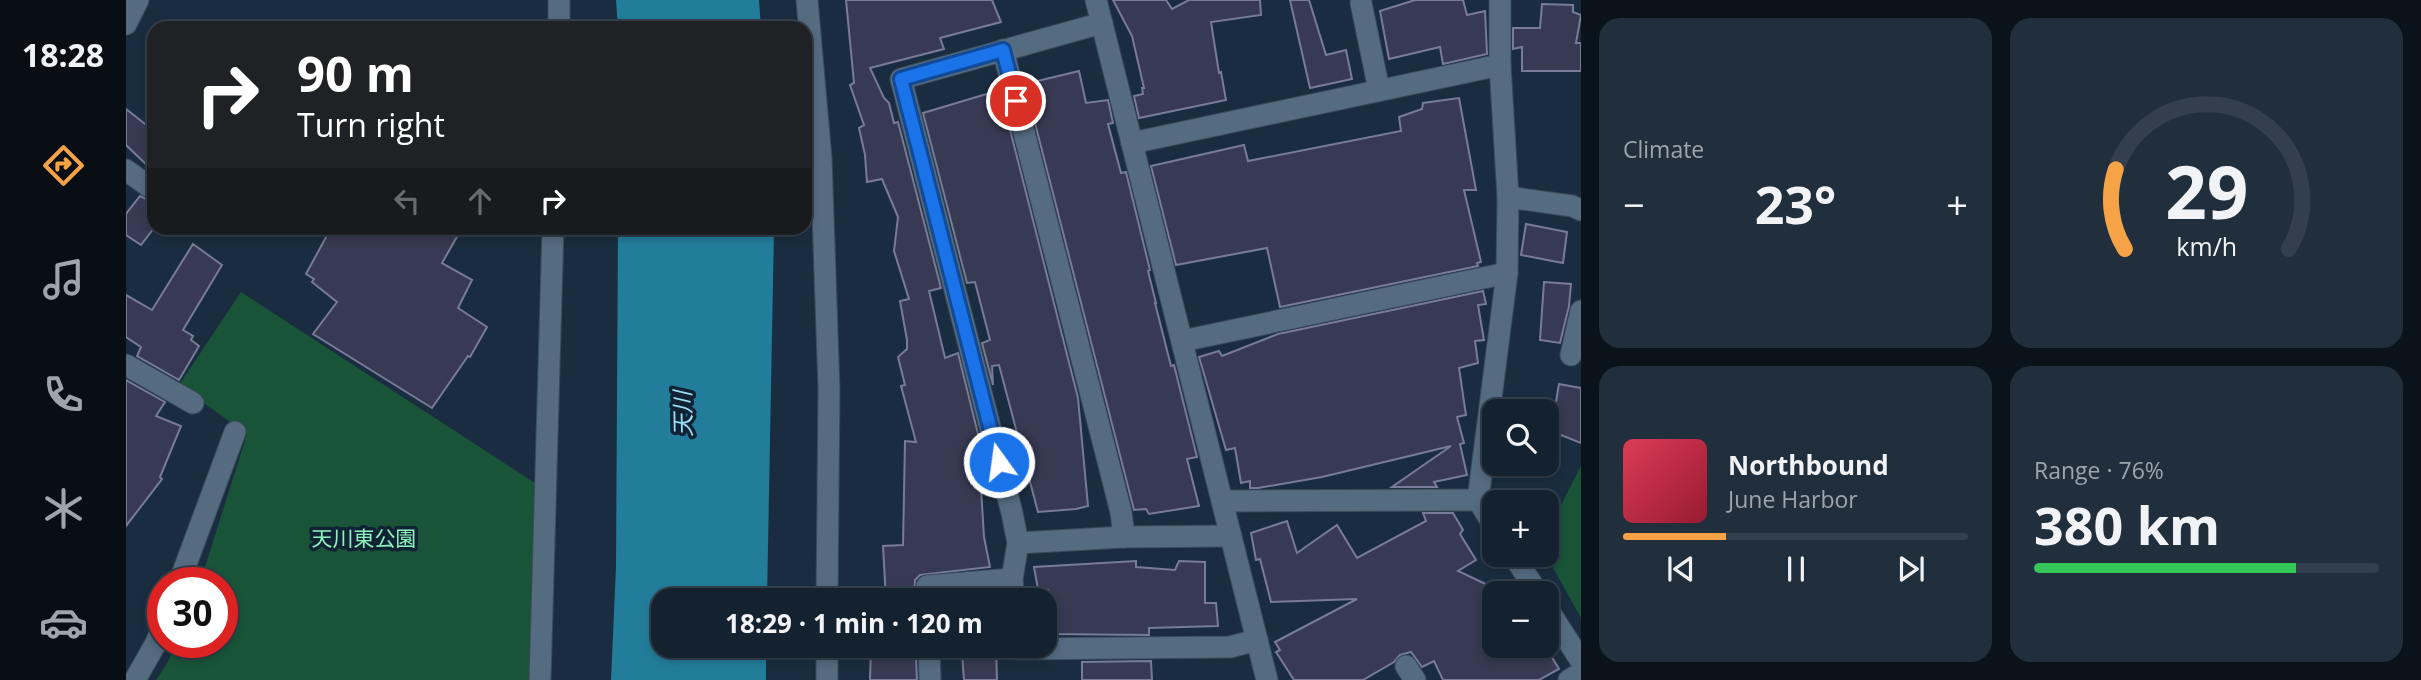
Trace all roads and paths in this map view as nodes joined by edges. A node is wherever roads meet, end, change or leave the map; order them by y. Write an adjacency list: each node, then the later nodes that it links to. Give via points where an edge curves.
1 (138, 0): 10 (street)
2 (559, 0): 7 (street)
3 (807, 0): 8 (street)
4 (1096, 0): 9 (street)
5 (1500, 0): 13 (street)
6 (1361, 3): 14 (street)
7 (559, 21)
8 (809, 21)
9 (1102, 23): 11 (street); 15 (street)
10 (126, 24)
11 (1003, 50): 32 (street); 33 (street, via 901,79)
12 (812, 56): 35 (street, via 821,158 828,362)
13 (1500, 65): 14 (street); 18 (street)
14 (1379, 90): 15 (street)
15 (1132, 143): 23 (street)
16 (126, 170): 17 (street)
17 (147, 185)
18 (1508, 197): 19 (street); 21 (street)
19 (1581, 210)
20 (553, 235): 48 (street)
21 (1507, 273): 23 (street); 28 (street)
22 (1581, 311): 24 (street)
23 (1182, 341): 29 (street)
24 (1571, 355)
25 (126, 365): 26 (street)
26 (193, 403)
27 (235, 432): 34 (street)
28 (1478, 500): 29 (street); 30 (street)
29 (1222, 501): 31 (street)
30 (1482, 506)
31 (1231, 536): 32 (street); 40 (street)
32 (1124, 537): 33 (street)
33 (1018, 543): 38 (street)
34 (185, 567)
35 (827, 588)
36 (927, 588): 37 (street)
37 (970, 588)
38 (1013, 588)
39 (1559, 627): 45 (street)
40 (1257, 640): 41 (street, via 1230,647); 51 (street)
41 (1057, 649)
42 (147, 658): 47 (street)
43 (827, 658): 49 (street)
44 (929, 658): 50 (street)
45 (1581, 661)
46 (1581, 673): 52 (street)
47 (135, 680)
48 (540, 680)
49 (827, 680)
50 (930, 680)
51 (1267, 680)
52 (1569, 680)

